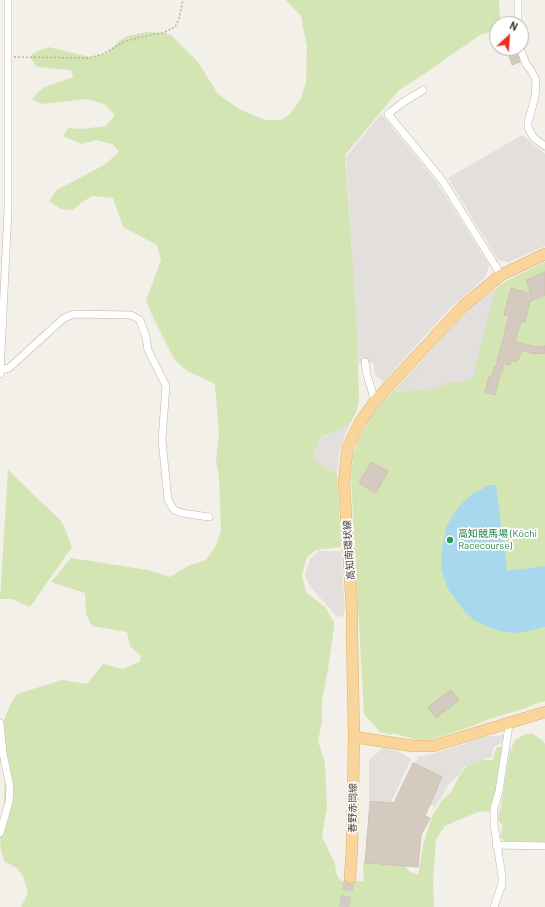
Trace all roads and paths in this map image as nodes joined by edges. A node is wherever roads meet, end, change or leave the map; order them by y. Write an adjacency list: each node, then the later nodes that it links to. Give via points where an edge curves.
1 (8, 0): 6 (street)
2 (183, 0): 6 (path, via 180,19 175,27 163,33 124,42 104,54 89,58)
3 (518, 0): 4 (street)
4 (518, 16)
5 (523, 56): 8 (street, via 536,80 528,128 534,138)
6 (8, 57): 12 (street, via 8,210)
7 (423, 90): 10 (street, via 388,114 442,180)
8 (545, 146)
9 (545, 254): 10 (main road, 高知南環状線)
10 (501, 275): 14 (main road, 高知南環状線, via 463,306)
11 (365, 362): 14 (street)
12 (0, 370): 13 (street); 15 (street, via 9,368 64,318 74,314 131,315 140,320 148,350 166,386 162,440 168,500 174,510)
13 (0, 374)
14 (375, 401): 19 (main road, 高知南環状線, via 351,440 344,472 352,608)
15 (209, 517)
16 (545, 712): 18 (main road)
17 (0, 723): 20 (street, via 10,787 9,802)
18 (508, 723): 19 (main road, via 433,746 413,746); 21 (street, via 500,784 494,808)
19 (354, 738): 23 (main road, 春野赤岡線)
20 (0, 833)
21 (496, 845): 22 (street); 24 (street, via 502,884)
22 (545, 846)
23 (350, 878)
24 (494, 907)

